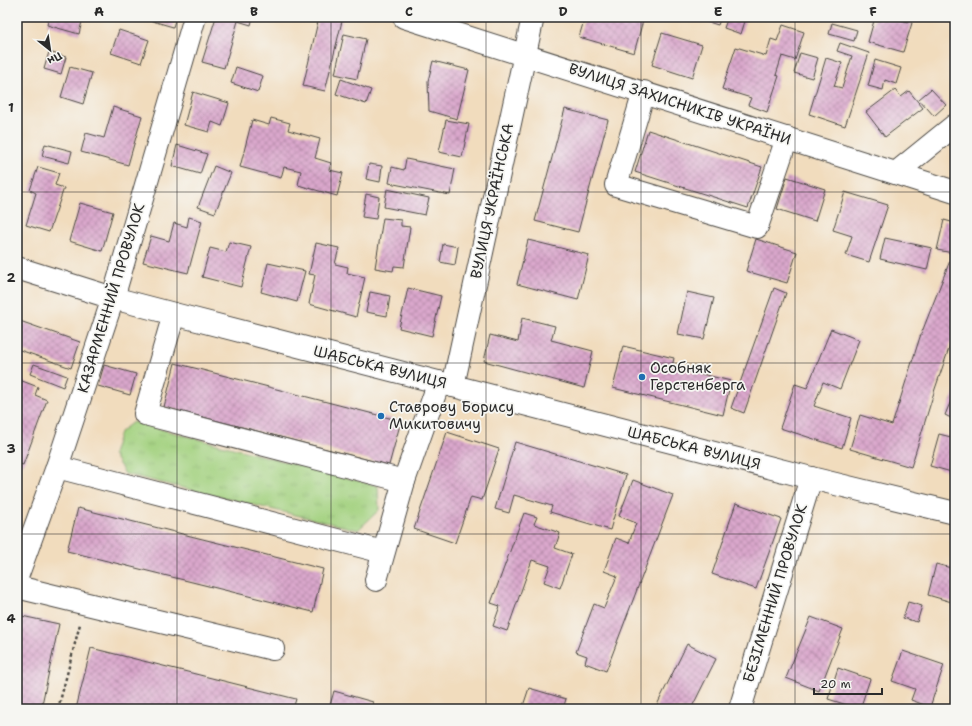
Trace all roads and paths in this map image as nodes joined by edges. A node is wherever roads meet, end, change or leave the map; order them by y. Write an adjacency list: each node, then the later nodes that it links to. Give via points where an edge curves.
1 (195, 17): 11 (street, КАЗАРМЕННИЙ ПРОВУЛОК)
2 (404, 17): 4 (street, ВУЛИЦЯ ЗАХИСНИКІВ УКРАЇНИ)
3 (533, 17): 4 (street, ВУЛИЦЯ УКРАЇНСЬКА)
4 (524, 54): 5 (street, ВУЛИЦЯ ЗАХИСНИКІВ УКРАЇНИ); 13 (street, ВУЛИЦЯ УКРАЇНСЬКА)
5 (644, 92): 7 (street, ВУЛИЦЯ ЗАХИСНИКІВ УКРАЇНИ); 7 (street, via 616,184 757,227)
6 (955, 125): 8 (street)
7 (787, 138): 8 (street, ВУЛИЦЯ ЗАХИСНИКІВ УКРАЇНИ)
8 (897, 172): 9 (street, ВУЛИЦЯ ЗАХИСНИКІВ УКРАЇНИ)
9 (955, 192)
10 (17, 268): 11 (street, ШАБСЬКА ВУЛИЦЯ)
11 (113, 298): 12 (street, ШАБСЬКА ВУЛИЦЯ); 14 (street, КАЗАРМЕННИЙ ПРОВУЛОК)
12 (174, 314): 13 (street, ШАБСЬКА ВУЛИЦЯ); 16 (street, via 145,414)
13 (446, 384): 15 (street, ШАБСЬКА ВУЛИЦЯ); 16 (street, ВУЛИЦЯ УКРАЇНСЬКА)
14 (57, 467): 18 (street); 19 (street, КАЗАРМЕННИЙ ПРОВУЛОК)
15 (811, 478): 17 (street, ШАБСЬКА ВУЛИЦЯ); 25 (street, БЕЗІМЕННИЙ ПРОВУЛОК)
16 (404, 481): 18 (street, ВУЛИЦЯ УКРАЇНСЬКА)
17 (955, 513)
18 (384, 552): 20 (street, ВУЛИЦЯ УКРАЇНСЬКА)
19 (17, 577)
20 (376, 580)
21 (17, 587): 22 (street)
22 (85, 603): 23 (street); 24 (path)
23 (273, 649)
24 (58, 709)
25 (740, 709)

